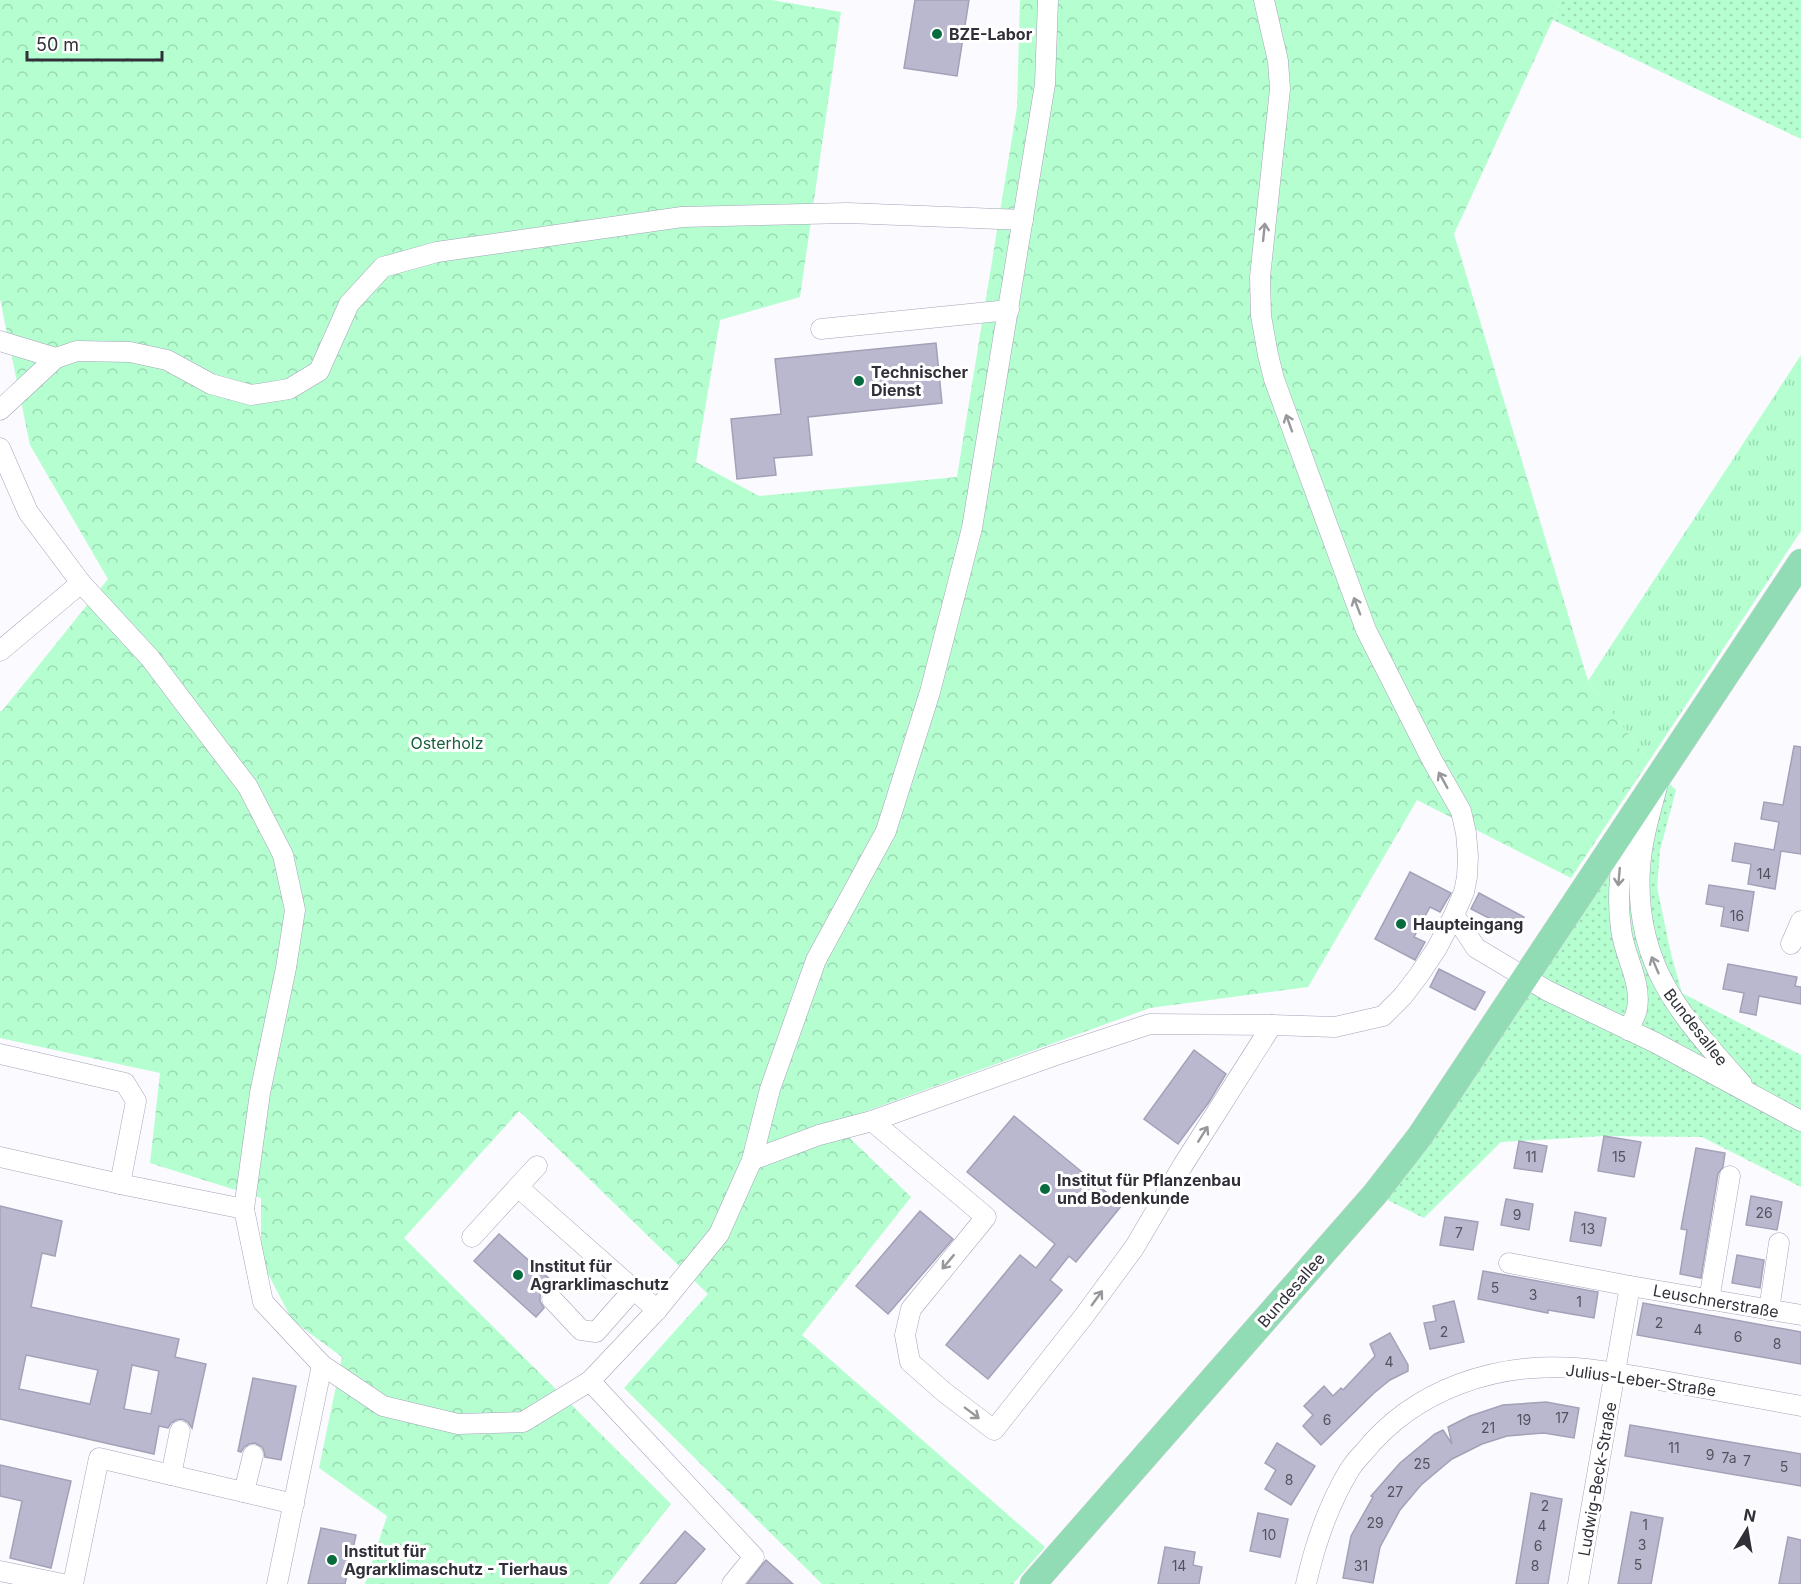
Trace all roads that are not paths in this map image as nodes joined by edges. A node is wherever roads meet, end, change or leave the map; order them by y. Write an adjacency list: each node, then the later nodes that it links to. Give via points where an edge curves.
1 (1048, 0): 3 (street, via 1046,84)
2 (1264, 0): 15 (street, one-way to 2, via 1467,877 1461,811 1366,630 1268,355 1260,277 1280,88)
3 (1023, 220): 4 (street); 7 (street, via 848,213 682,217 437,252 383,267 349,304 319,370 289,389 251,394 211,384 167,360 130,352 77,351)
4 (1009, 310): 5 (street); 28 (street, via 972,528 930,692 886,831 816,960 770,1089)
5 (821, 328)
6 (0, 341): 7 (street)
7 (56, 358): 8 (street)
8 (0, 410)
9 (0, 448): 11 (street, via 28,512)
10 (1801, 562): 13 (main road, Bundesallee)
11 (81, 583): 12 (street); 33 (street, via 150,658 248,787 283,855 295,910 260,1093)
12 (0, 651)
13 (1660, 775): 14 (main road, Bundesallee); 24 (street, Bundesallee, one-way to 13, via 1663,985 1643,929 1640,866)
14 (1630, 820): 20 (main road, Bundesallee); 22 (street, Bundesallee, one-way to 22, via 1618,895 1621,931 1638,990 1637,1011)
15 (1454, 915): 18 (street); 19 (street)
16 (1801, 921): 17 (street)
17 (1791, 944)
18 (1437, 948): 19 (street); 21 (street, via 1403,996 1383,1016 1335,1028)
19 (1476, 948): 20 (street)
20 (1526, 978): 22 (street, Bundesallee); 58 (main road, Bundesallee, via 1420,1136 1375,1194)
21 (1272, 1025): 25 (street, via 1150,1024); 25 (street, one-way to 21, via 986,1217 911,1309 905,1335 910,1362 994,1430 1134,1248)
22 (1628, 1030): 24 (street, Bundesallee)
23 (0, 1054): 31 (street, via 125,1083 136,1101)
24 (1752, 1095): 26 (street, Bundesallee)
25 (872, 1121): 28 (street, via 819,1135)
26 (1801, 1121)
27 (0, 1157): 31 (street)
28 (752, 1160): 41 (street, via 719,1234)
29 (537, 1166): 32 (street)
30 (1730, 1176): 40 (street)
31 (120, 1184): 33 (street)
32 (518, 1187): 34 (street); 38 (street)
33 (244, 1209): 44 (street, via 263,1302)
34 (472, 1237)
35 (1779, 1243): 42 (street)
36 (1509, 1263): 37 (street, Leuschnerstraße)
37 (1630, 1286): 40 (street, Leuschnerstraße); 45 (street, Leuschnerstraße)
38 (634, 1289): 39 (street, via 596,1332 581,1330); 41 (street)
39 (552, 1299)
40 (1709, 1300): 42 (street, Leuschnerstraße)
41 (657, 1310): 46 (street)
42 (1769, 1310): 43 (street, Leuschnerstraße)
43 (1801, 1315)
44 (322, 1365): 46 (street, via 383,1406 458,1424 523,1422); 52 (street)
45 (1616, 1373): 47 (street, Julius-Leber-Straße); 59 (street, Julius-Leber-Straße, via 1576,1368 1500,1372 1434,1394 1400,1416 1375,1438 1351,1468 1318,1538); 60 (street, Ludwig-Beck-Straße)
46 (590, 1381): 57 (street, via 754,1557)
47 (1801, 1406)
48 (180, 1431): 50 (street)
49 (253, 1455): 51 (street)
50 (171, 1475): 51 (street); 55 (street, via 134,1458 99,1458)
51 (244, 1492): 52 (street)
52 (294, 1504): 56 (street)
53 (0, 1571): 54 (street)
54 (63, 1584)
55 (74, 1584)
56 (277, 1584)
57 (732, 1584)
58 (1033, 1584)
59 (1306, 1584)
60 (1578, 1584)

